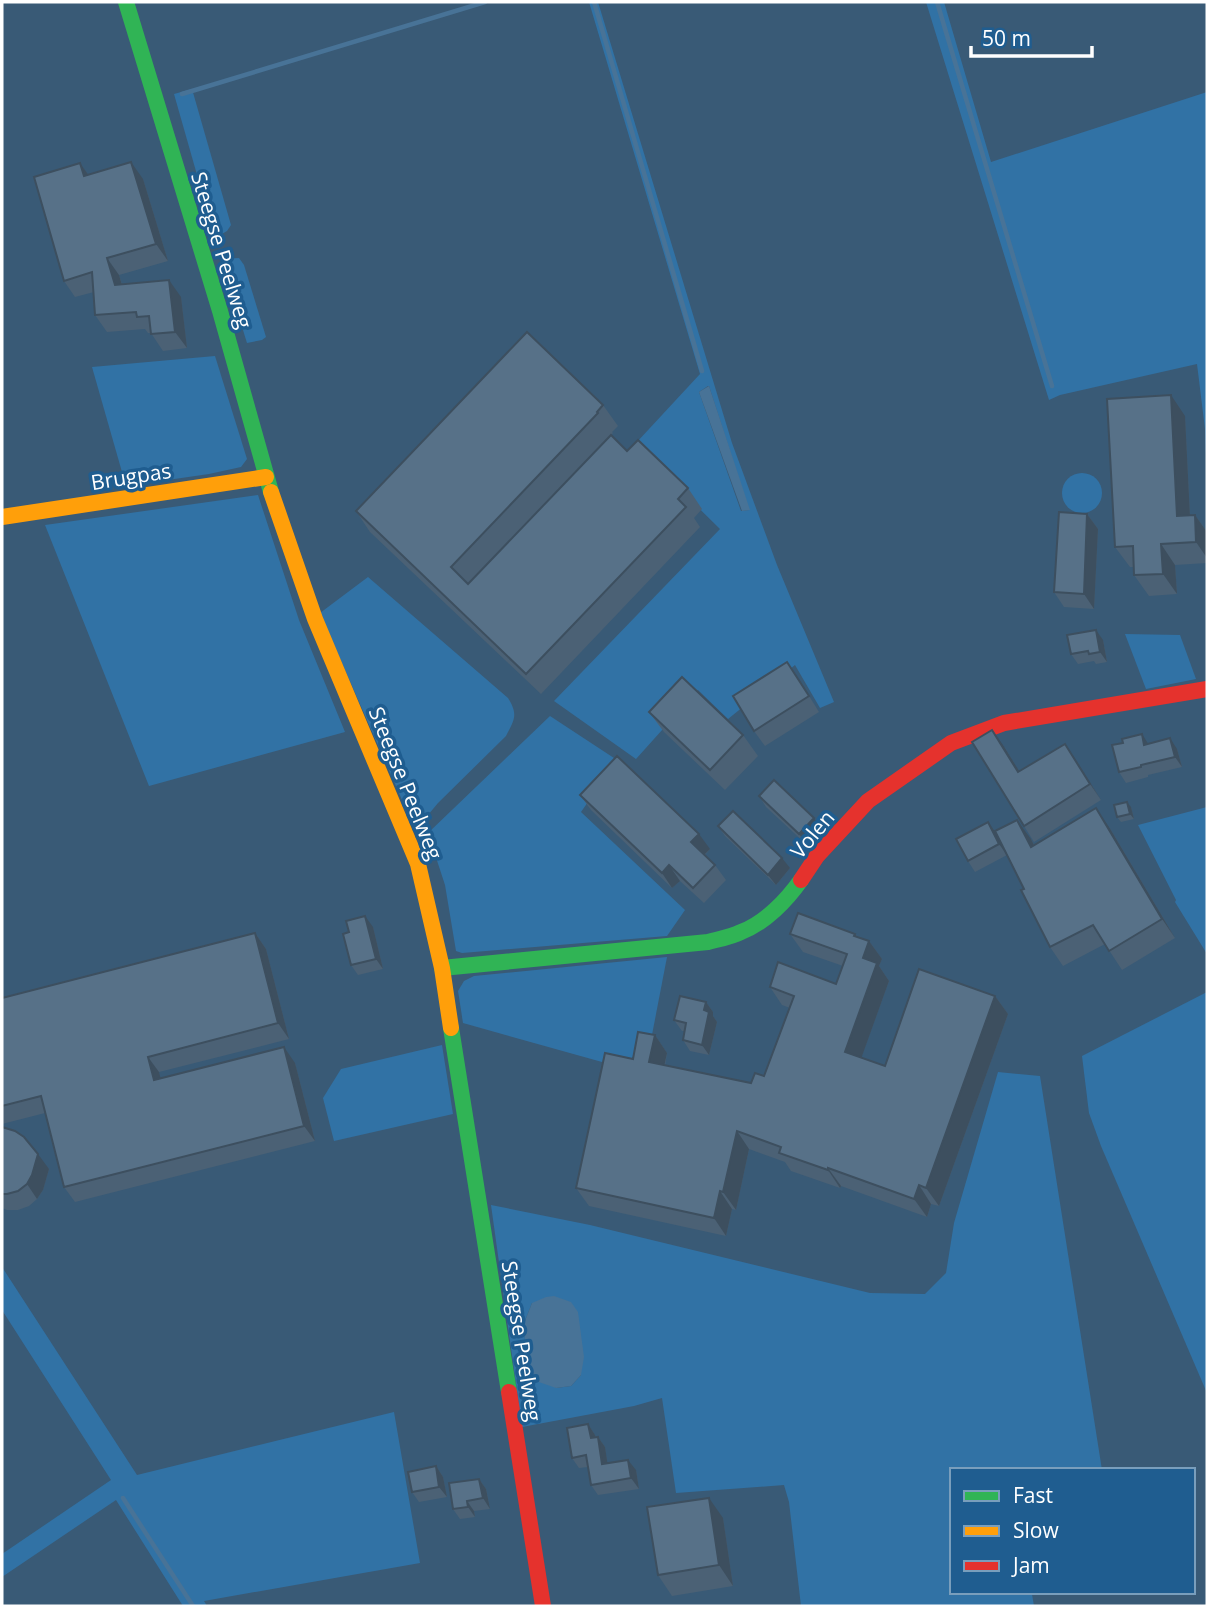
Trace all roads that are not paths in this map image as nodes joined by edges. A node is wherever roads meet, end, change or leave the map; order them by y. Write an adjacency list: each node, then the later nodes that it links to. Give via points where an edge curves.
1 (126, 2): 2 (street, Steegse Peelweg)
2 (266, 477): 3 (street, Brugpas); 5 (street, Steegse Peelweg, via 315,619 418,864)
3 (2, 517)
4 (1207, 689): 5 (street, Volen, via 1004,723 951,743 868,801 817,856 789,897 743,932 708,942)
5 (442, 968): 6 (street, Steegse Peelweg)
6 (542, 1606)

